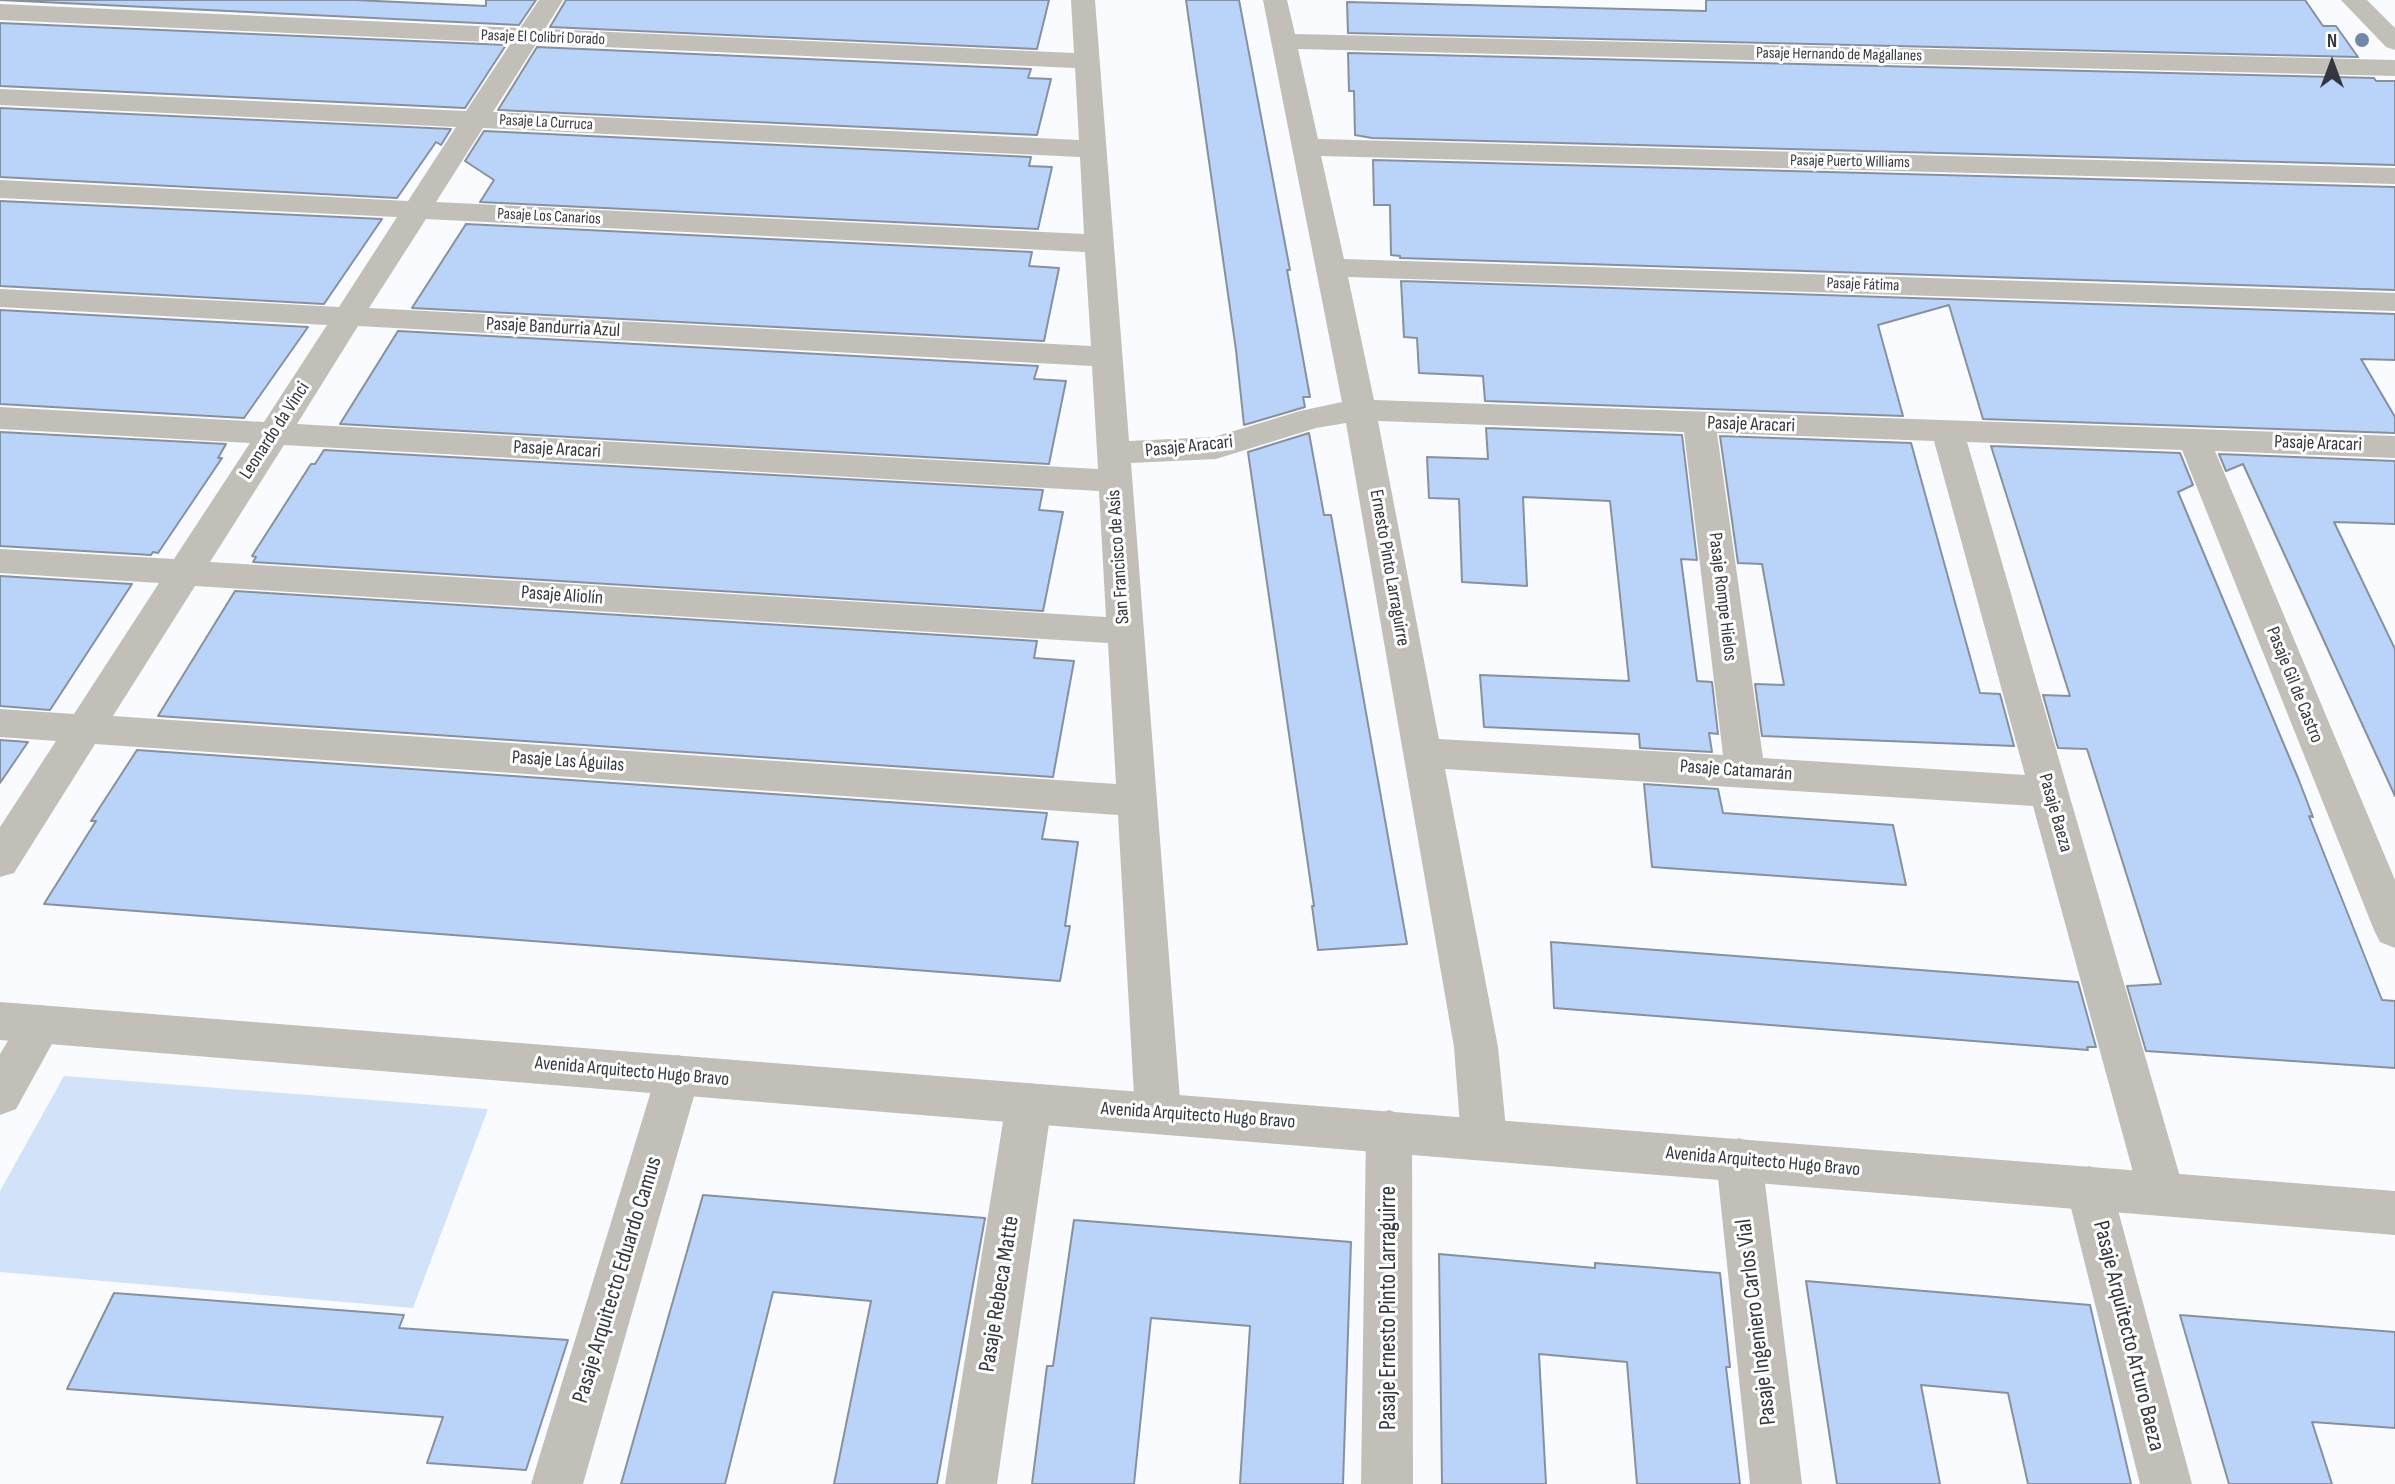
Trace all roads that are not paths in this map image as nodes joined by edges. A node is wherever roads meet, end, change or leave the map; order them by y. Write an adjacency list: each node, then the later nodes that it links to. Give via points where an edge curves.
1 (551, 0): 6 (street, Leonardo da Vinci)
2 (1083, 0): 9 (street, San Francisco de Asís)
3 (1275, 0): 7 (street, Ernesto Pinto Larraguirre)
4 (2353, 0): 8 (street)
5 (0, 12): 6 (street, Pasaje El Colibrí Dorado)
6 (527, 37): 9 (street, Pasaje El Colibrí Dorado); 12 (street, Leonardo da Vinci)
7 (1284, 41): 10 (street, Pasaje Hernando de Magallanes); 13 (street, Ernesto Pinto Larraguirre)
8 (2395, 42)
9 (1087, 61): 14 (street, San Francisco de Asís)
10 (2395, 68)
11 (0, 97): 12 (street, Pasaje La Curruca)
12 (474, 120): 14 (street, Pasaje La Curruca); 17 (street, Leonardo da Vinci)
13 (1306, 147): 15 (street, Pasaje Puerto Williams); 19 (street, Ernesto Pinto Larraguirre)
14 (1093, 149): 18 (street, San Francisco de Asís)
15 (2395, 176)
16 (0, 189): 17 (street, Pasaje Los Canarios)
17 (416, 210): 18 (street, Pasaje Los Canarios); 22 (street, Leonardo da Vinci)
18 (1099, 244): 23 (street, San Francisco de Asís)
19 (1331, 268): 21 (street, Pasaje Fátima); 24 (street, Ernesto Pinto Larraguirre)
20 (0, 298): 22 (street, Pasaje Bandurria Azul)
21 (2395, 302)
22 (348, 317): 23 (street, Pasaje Bandurria Azul); 28 (street, Leonardo da Vinci)
23 (1106, 357): 31 (street, San Francisco de Asís)
24 (1360, 410): 26 (street, Pasaje Aracari); 31 (street, Pasaje Aracari, via 1312,418 1216,448); 37 (street, Ernesto Pinto Larraguirre)
25 (0, 418): 28 (street, Pasaje Aracari)
26 (1699, 423): 27 (street, Pasaje Aracari); 38 (street, Pasaje Rompe Hielos)
27 (1948, 432): 29 (street, Pasaje Aracari); 39 (street, Pasaje Baeza)
28 (273, 434): 31 (street, Pasaje Aracari); 33 (street, Leonardo da Vinci)
29 (2194, 440): 30 (street, Pasaje Aracari); 42 (street, Pasaje Gil de Castro)
30 (2395, 447)
31 (1113, 467): 34 (street, San Francisco de Asís)
32 (0, 561): 33 (street, Pasaje Aliolín)
33 (184, 573): 34 (street, Pasaje Aliolín); 36 (street, Leonardo da Vinci)
34 (1124, 631): 40 (street, San Francisco de Asís)
35 (0, 723): 36 (street, Pasaje Las Águilas)
36 (85, 729): 40 (street, Pasaje Las Águilas); 41 (street, Leonardo da Vinci)
37 (1422, 754): 38 (street, Pasaje Catamarán); 49 (street, Ernesto Pinto Larraguirre, via 1476,1047)
38 (1745, 772): 39 (street, Pasaje Catamarán)
39 (2049, 792): 52 (street, Pasaje Baeza)
40 (1137, 801): 47 (street, San Francisco de Asís)
41 (0, 861)
42 (2395, 930)
43 (20, 1023): 44 (street, Avenida Arquitecto Hugo Bravo); 45 (street)
44 (678, 1075): 46 (street, Avenida Arquitecto Hugo Bravo); 54 (street, Pasaje Arquitecto Eduardo Camus)
45 (0, 1095)
46 (1029, 1103): 47 (street, Avenida Arquitecto Hugo Bravo); 55 (street, Pasaje Rebeca Matte)
47 (1157, 1113): 48 (street, Avenida Arquitecto Hugo Bravo)
48 (1389, 1131): 49 (street, Avenida Arquitecto Hugo Bravo); 56 (street, Pasaje Ernesto Pinto Larraguirre)
49 (1484, 1139): 50 (street, Avenida Arquitecto Hugo Bravo)
50 (1739, 1159): 51 (street, Avenida Arquitecto Hugo Bravo); 57 (street, Pasaje Ingeniero Carlos Vial)
51 (2090, 1188): 52 (street, Avenida Arquitecto Hugo Bravo); 58 (street, Pasaje Arquitecto Arturo Baeza)
52 (2162, 1194): 53 (street, Avenida Arquitecto Hugo Bravo)
53 (2395, 1213)
54 (557, 1484)
55 (971, 1484)
56 (1387, 1484)
57 (1776, 1484)
58 (2166, 1484)

